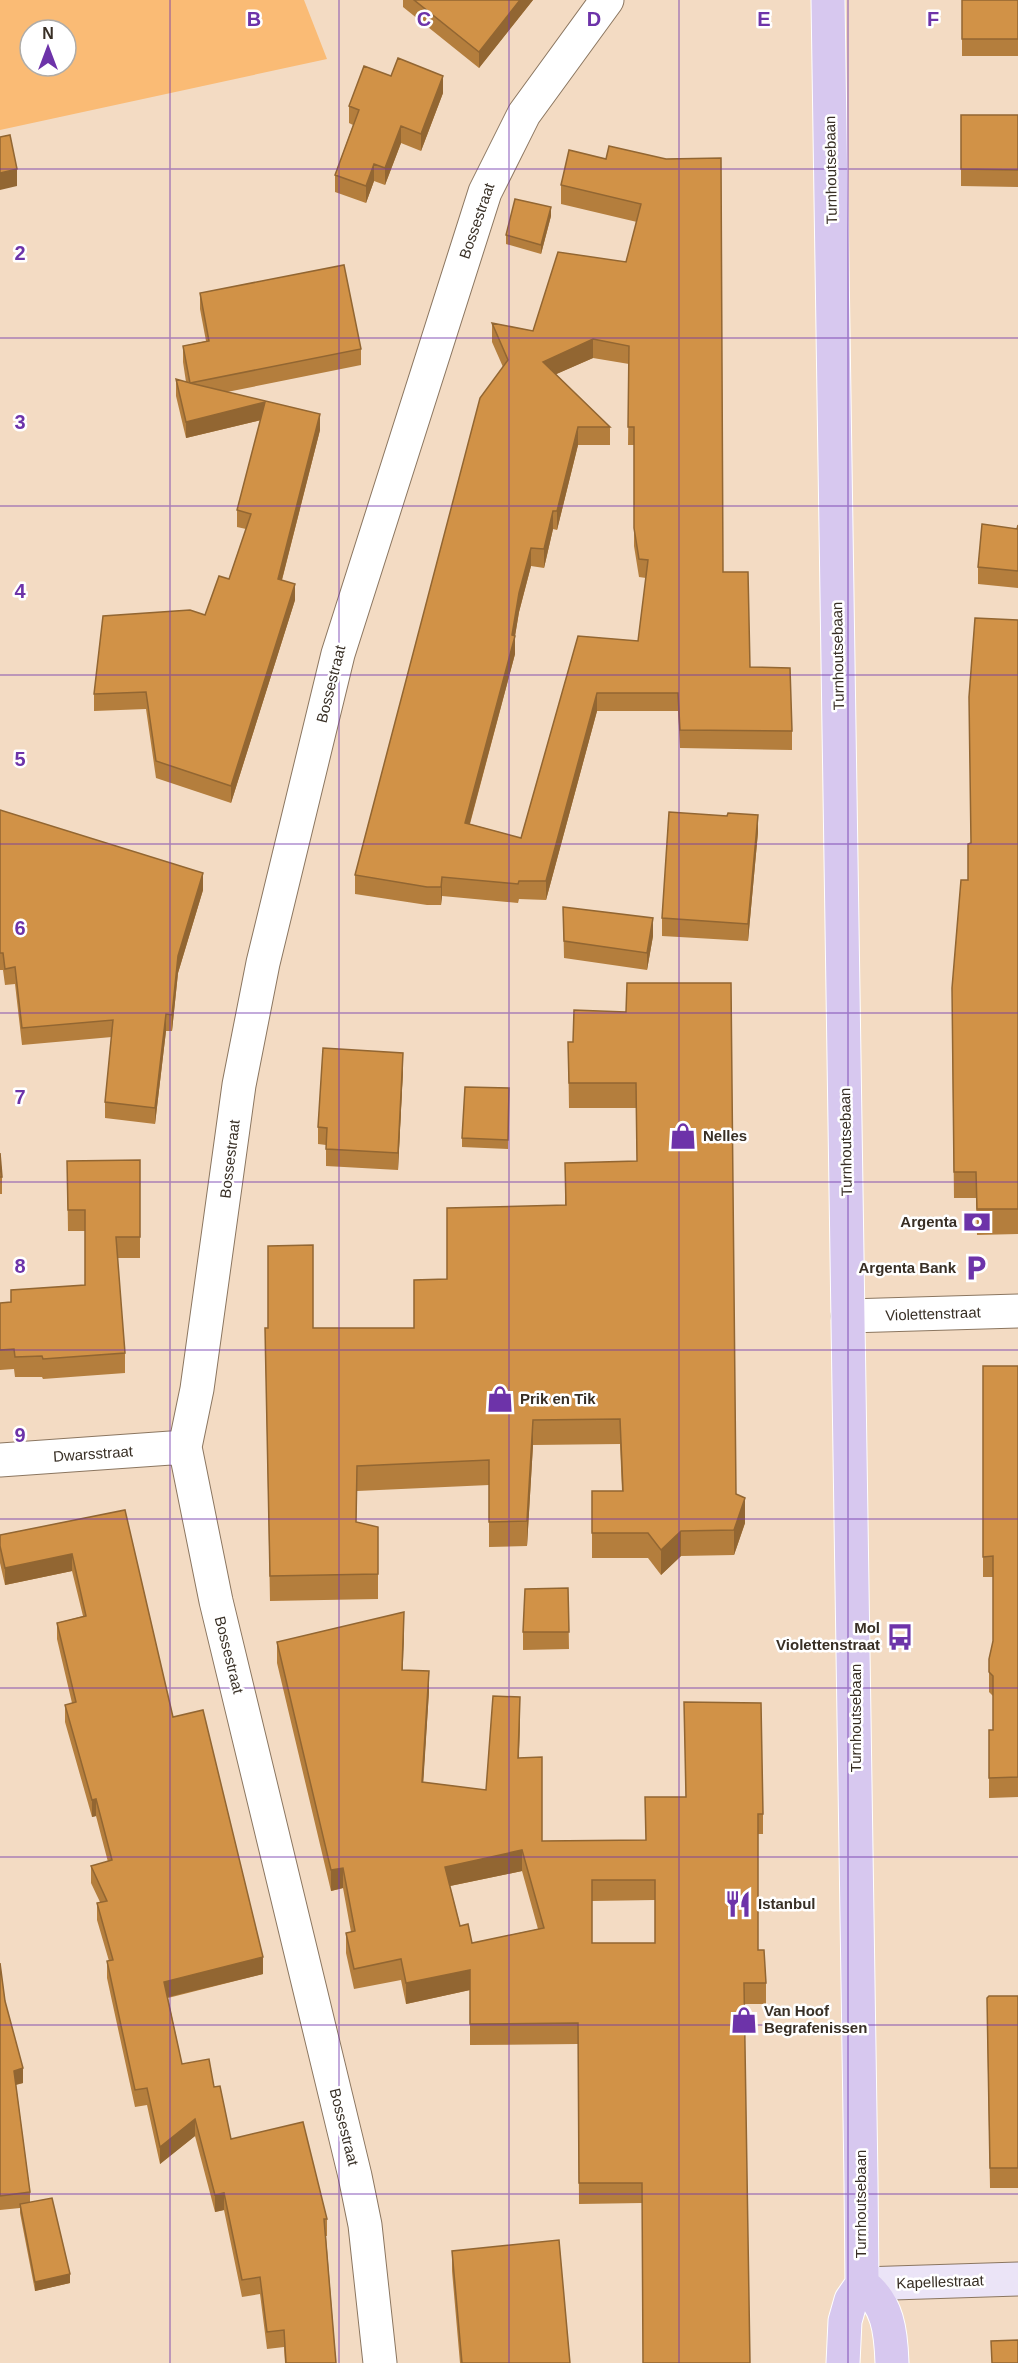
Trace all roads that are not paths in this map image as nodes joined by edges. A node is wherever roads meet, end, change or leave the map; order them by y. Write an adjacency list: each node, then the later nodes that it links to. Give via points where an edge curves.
1 (607, 0): 5 (street, Bossestraat, via 524,114 485,192 338,654 263,963 239,1085 198,1389)
2 (828, 0): 4 (main road, Turnhoutsebaan)
3 (1018, 1311): 4 (street, Violettenstraat)
4 (848, 1316): 8 (main road, Turnhoutsebaan)
5 (185, 1447): 6 (street, Dwarsstraat); 9 (street, Bossestraat, via 216,1601 355,2176 365,2225)
6 (0, 1460)
7 (1018, 2279): 8 (street, Kapellestraat)
8 (862, 2284): 10 (main road, Turnhoutsebaan, via 851,2300 845,2321); 11 (main road, via 874,2293 887,2318)
9 (380, 2363)
10 (843, 2363)
11 (892, 2363)

